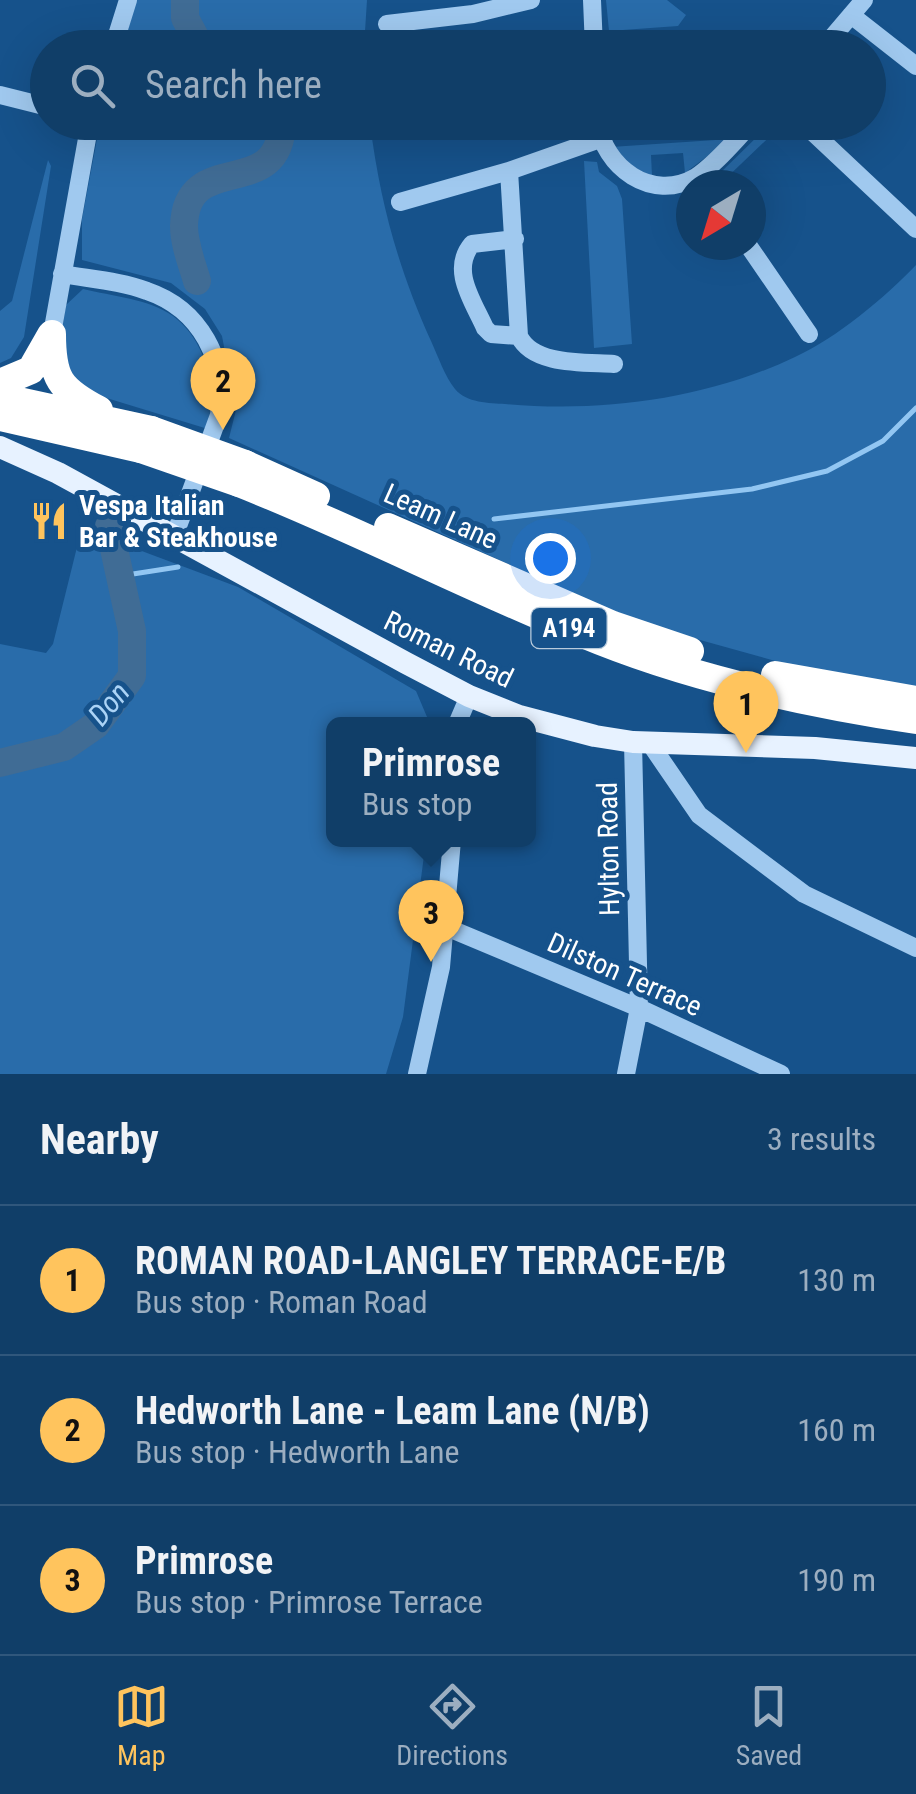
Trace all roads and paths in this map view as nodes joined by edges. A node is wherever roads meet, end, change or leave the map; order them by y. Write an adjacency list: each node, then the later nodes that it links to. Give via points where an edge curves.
1 (128, 0): 6 (street)
2 (531, 0): 5 (street)
3 (592, 0): 7 (street)
4 (858, 8): 8 (street); 9 (street)
5 (388, 24)
6 (119, 30)
7 (593, 30)
8 (839, 30)
9 (880, 30)
10 (886, 36): 11 (street)
11 (916, 66)
12 (1, 101): 13 (street)
13 (30, 104)
14 (87, 140): 26 (street)
15 (578, 140): 20 (street)
16 (603, 140): 21 (street, via 618,169 642,182)
17 (737, 140): 19 (street)
18 (821, 140): 23 (street)
19 (711, 170)
20 (510, 171): 22 (street); 24 (street)
21 (676, 184)
22 (400, 202)
23 (916, 229)
24 (514, 238): 29 (street); 29 (street, via 472,244 460,270 485,328)
25 (758, 260): 28 (street)
26 (62, 274): 27 (street); 37 (street, via 164,298 191,318 212,348 220,372 218,415)
27 (52, 334): 31 (highway, via 32,370); 34 (highway, A194, via 52,366 62,384)
28 (808, 334)
29 (519, 336): 30 (street, via 538,356)
30 (615, 368)
31 (0, 383)
32 (0, 397): 34 (highway, Leam Lane / A194)
33 (0, 417): 34 (highway, Leam Lane / A194)
34 (140, 434): 36 (highway, Leam Lane / A194, bridge)
35 (2, 454): 37 (main road, Roman Road, via 58,472)
36 (242, 474): 39 (highway, Leam Lane / A194, via 704,656); 43 (highway, Leam Lane / A194, via 602,642 772,694)
37 (174, 537): 38 (main road, Roman Road)
38 (468, 696): 40 (street); 41 (main road, Roman Road)
39 (916, 700)
40 (460, 717)
41 (528, 717)
42 (536, 720): 44 (main road, Roman Road)
43 (916, 720)
44 (641, 742): 45 (main road, Roman Road); 48 (street, via 699,814 804,894); 49 (street, Hylton Road)
45 (916, 758)
46 (452, 847): 47 (street)
47 (446, 927): 49 (street, Dilston Terrace); 50 (street)
48 (916, 948)
49 (639, 1008): 51 (street, Hylton Road); 52 (street, Dilston Terrace)
50 (417, 1074)
51 (626, 1074)
52 (781, 1074)

